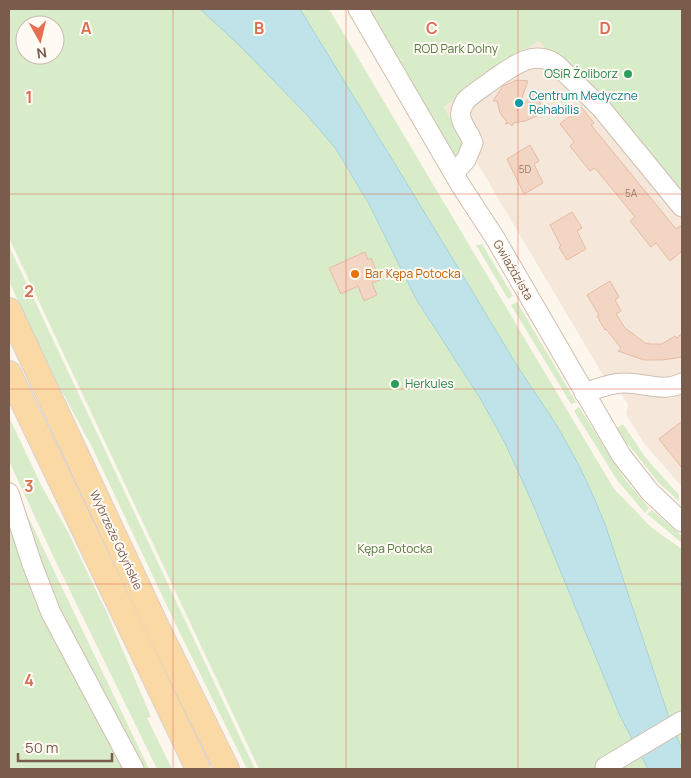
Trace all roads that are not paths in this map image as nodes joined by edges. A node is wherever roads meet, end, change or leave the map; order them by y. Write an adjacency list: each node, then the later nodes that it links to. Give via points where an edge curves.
1 (358, 9): 2 (street, Gwiaździsta)
2 (454, 173): 3 (street, via 466,160 473,143 460,117 466,100 517,63 542,58 557,65 601,108); 7 (street, Gwiaździsta)
3 (682, 207)
4 (9, 310): 13 (main road, Wybrzeże Gdyńskie)
5 (9, 373): 12 (main road, Wybrzeże Gdyńskie)
6 (682, 383): 7 (street, via 662,387 624,383)
7 (584, 393): 9 (street, Gwiaździsta, via 621,455 650,492)
8 (9, 493): 11 (street, via 51,613)
9 (682, 522)
10 (679, 723): 14 (street, via 605,766)
11 (134, 769)
12 (198, 769)
13 (227, 769)
14 (607, 769)

